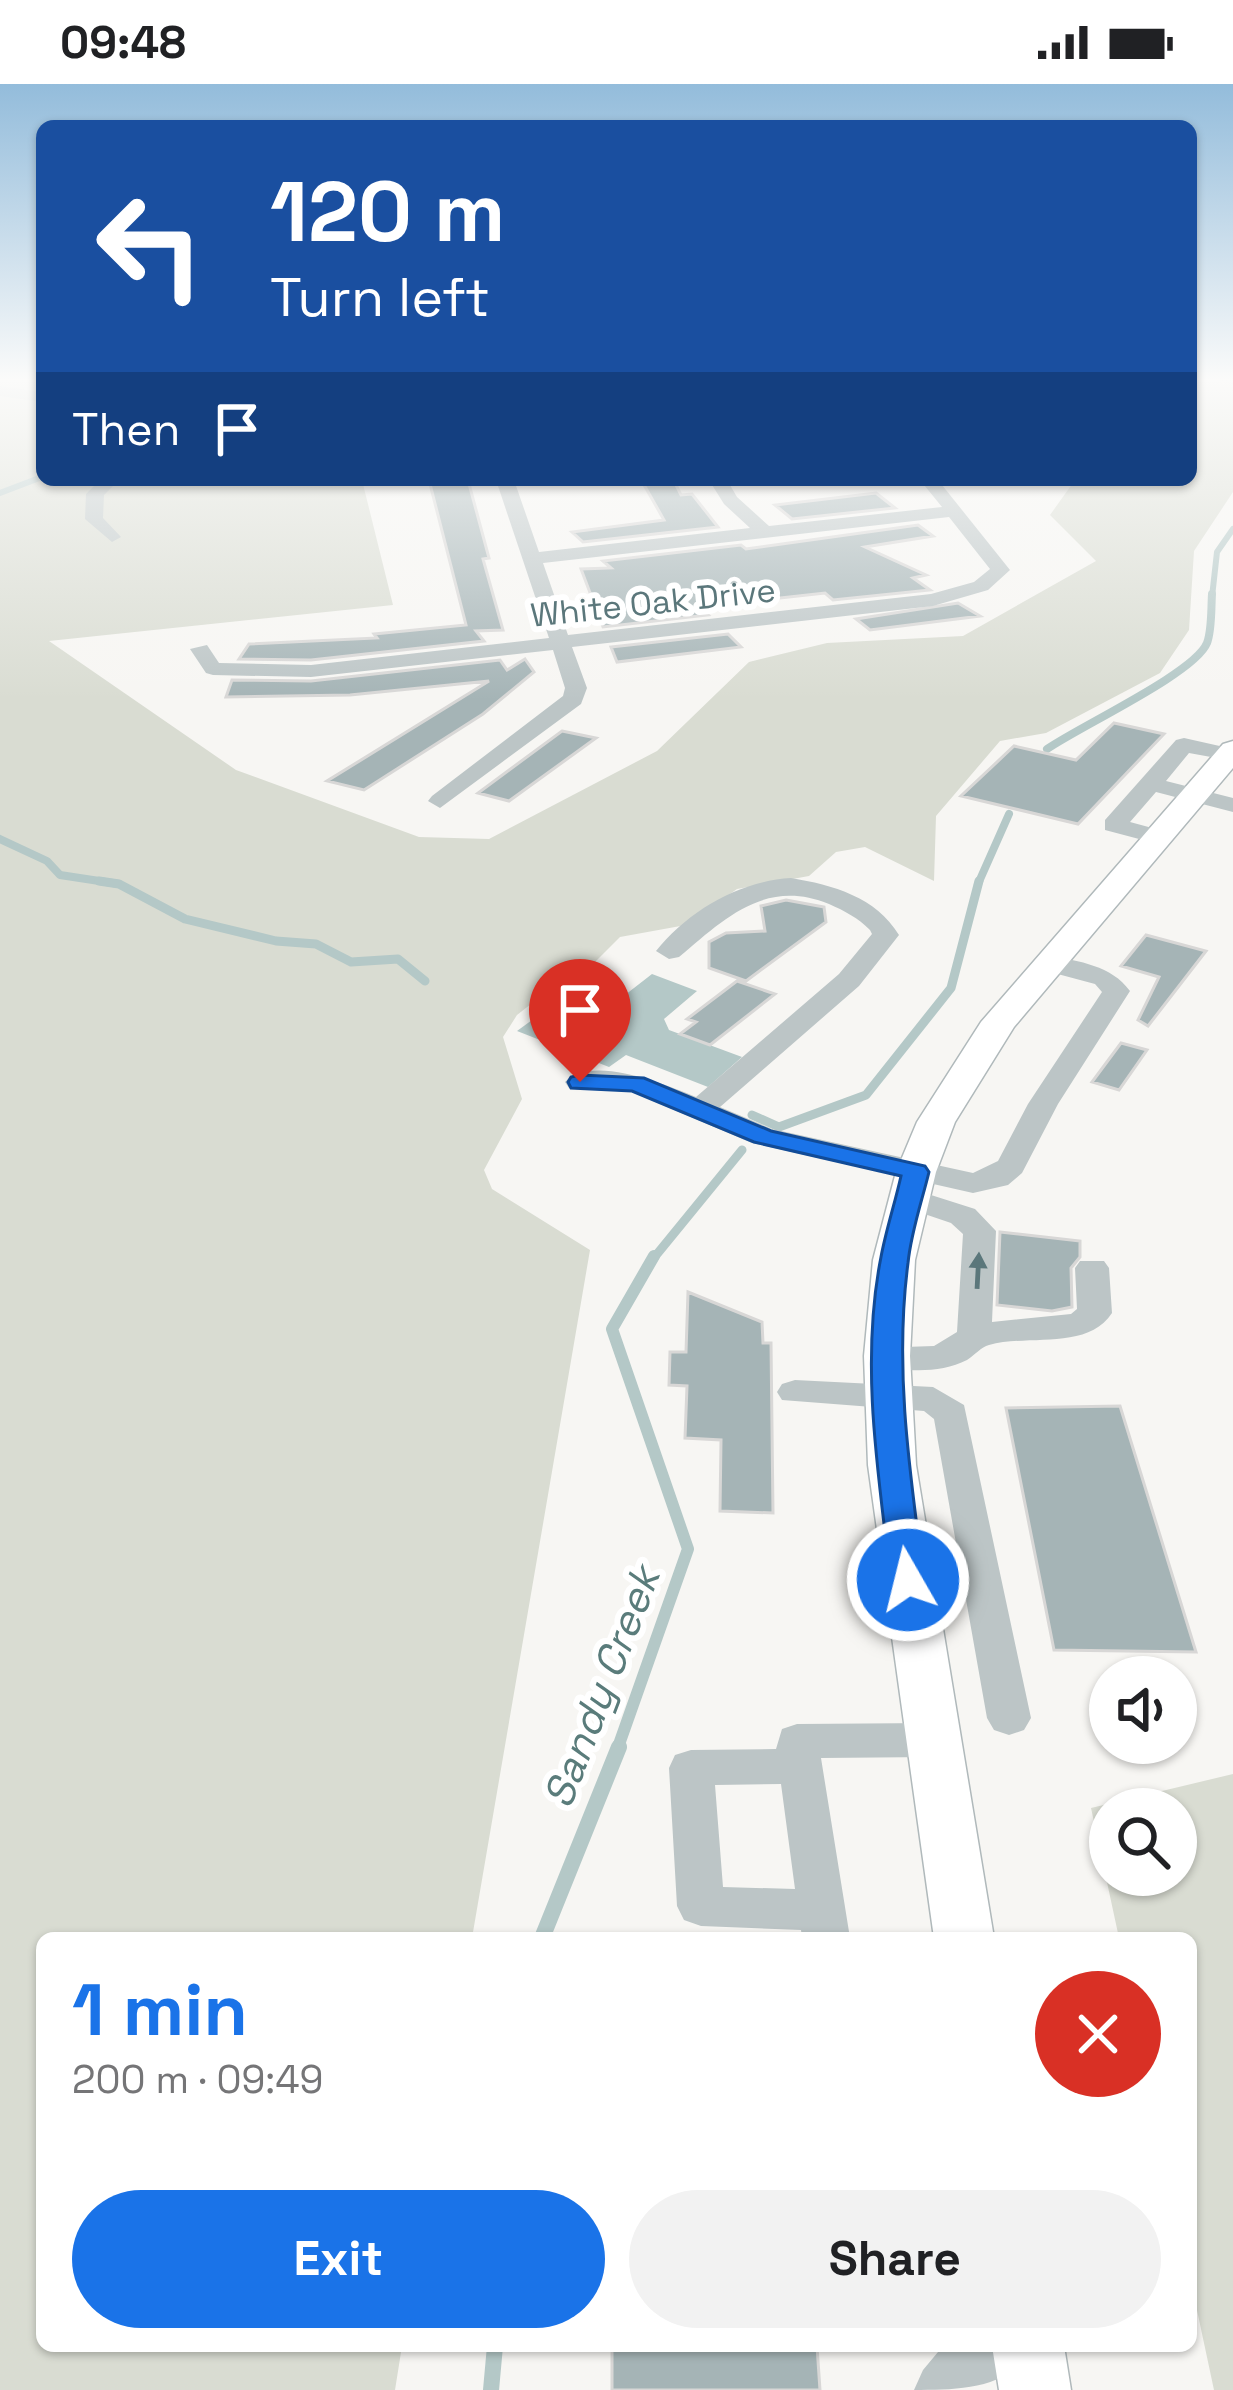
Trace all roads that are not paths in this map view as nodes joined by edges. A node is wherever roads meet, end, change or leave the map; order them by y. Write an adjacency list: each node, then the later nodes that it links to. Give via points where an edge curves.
1 (103, 486): 7 (street, via 94,494 94,519)
2 (507, 486): 8 (street)
3 (722, 486): 6 (street)
4 (934, 486): 5 (street, White Oak Drive)
5 (957, 512): 6 (street); 9 (street, White Oak Drive, via 1001,570 962,593)
6 (766, 533): 8 (street)
7 (112, 537)
8 (533, 559): 9 (street)
9 (563, 642): 10 (street, White Oak Drive, via 311,671 227,672 213,669); 14 (street, via 573,699)
10 (200, 649)
11 (1231, 752): 12 (street, via 1184,745); 13 (main road)
12 (1151, 784): 13 (street); 15 (street, via 1114,825)
13 (1214, 800): 15 (main road)
14 (440, 801)
15 (1158, 837): 17 (main road)
16 (669, 951): 19 (street, via 739,893 777,883 821,890 877,917 886,935 850,980)
17 (1049, 963): 20 (main road, via 999,1022 936,1122); 20 (street, via 1105,979 1116,991 1011,1166 973,1184)
18 (580, 1082): 19 (street, via 636,1083)
19 (698, 1111): 20 (street)
20 (912, 1185): 22 (street, one-way to 20, via 980,1231); 23 (main road, via 894,1260)
21 (1092, 1268): 22 (street, via 1095,1313 1080,1324)
22 (974, 1335): 23 (street, via 954,1352)
23 (888, 1376): 24 (street); 25 (street, via 951,1414); 26 (main road, via 895,1486)
24 (795, 1392)
25 (1009, 1718)
26 (932, 1740): 27 (street, via 797,1741); 29 (main road)
27 (800, 1766): 28 (street); 28 (street, via 691,1768 701,1906)
28 (824, 1924)
29 (963, 1932)
30 (991, 2352): 32 (street, via 962,2367)
31 (1029, 2352): 33 (main road)
32 (943, 2390)
33 (1035, 2390)

